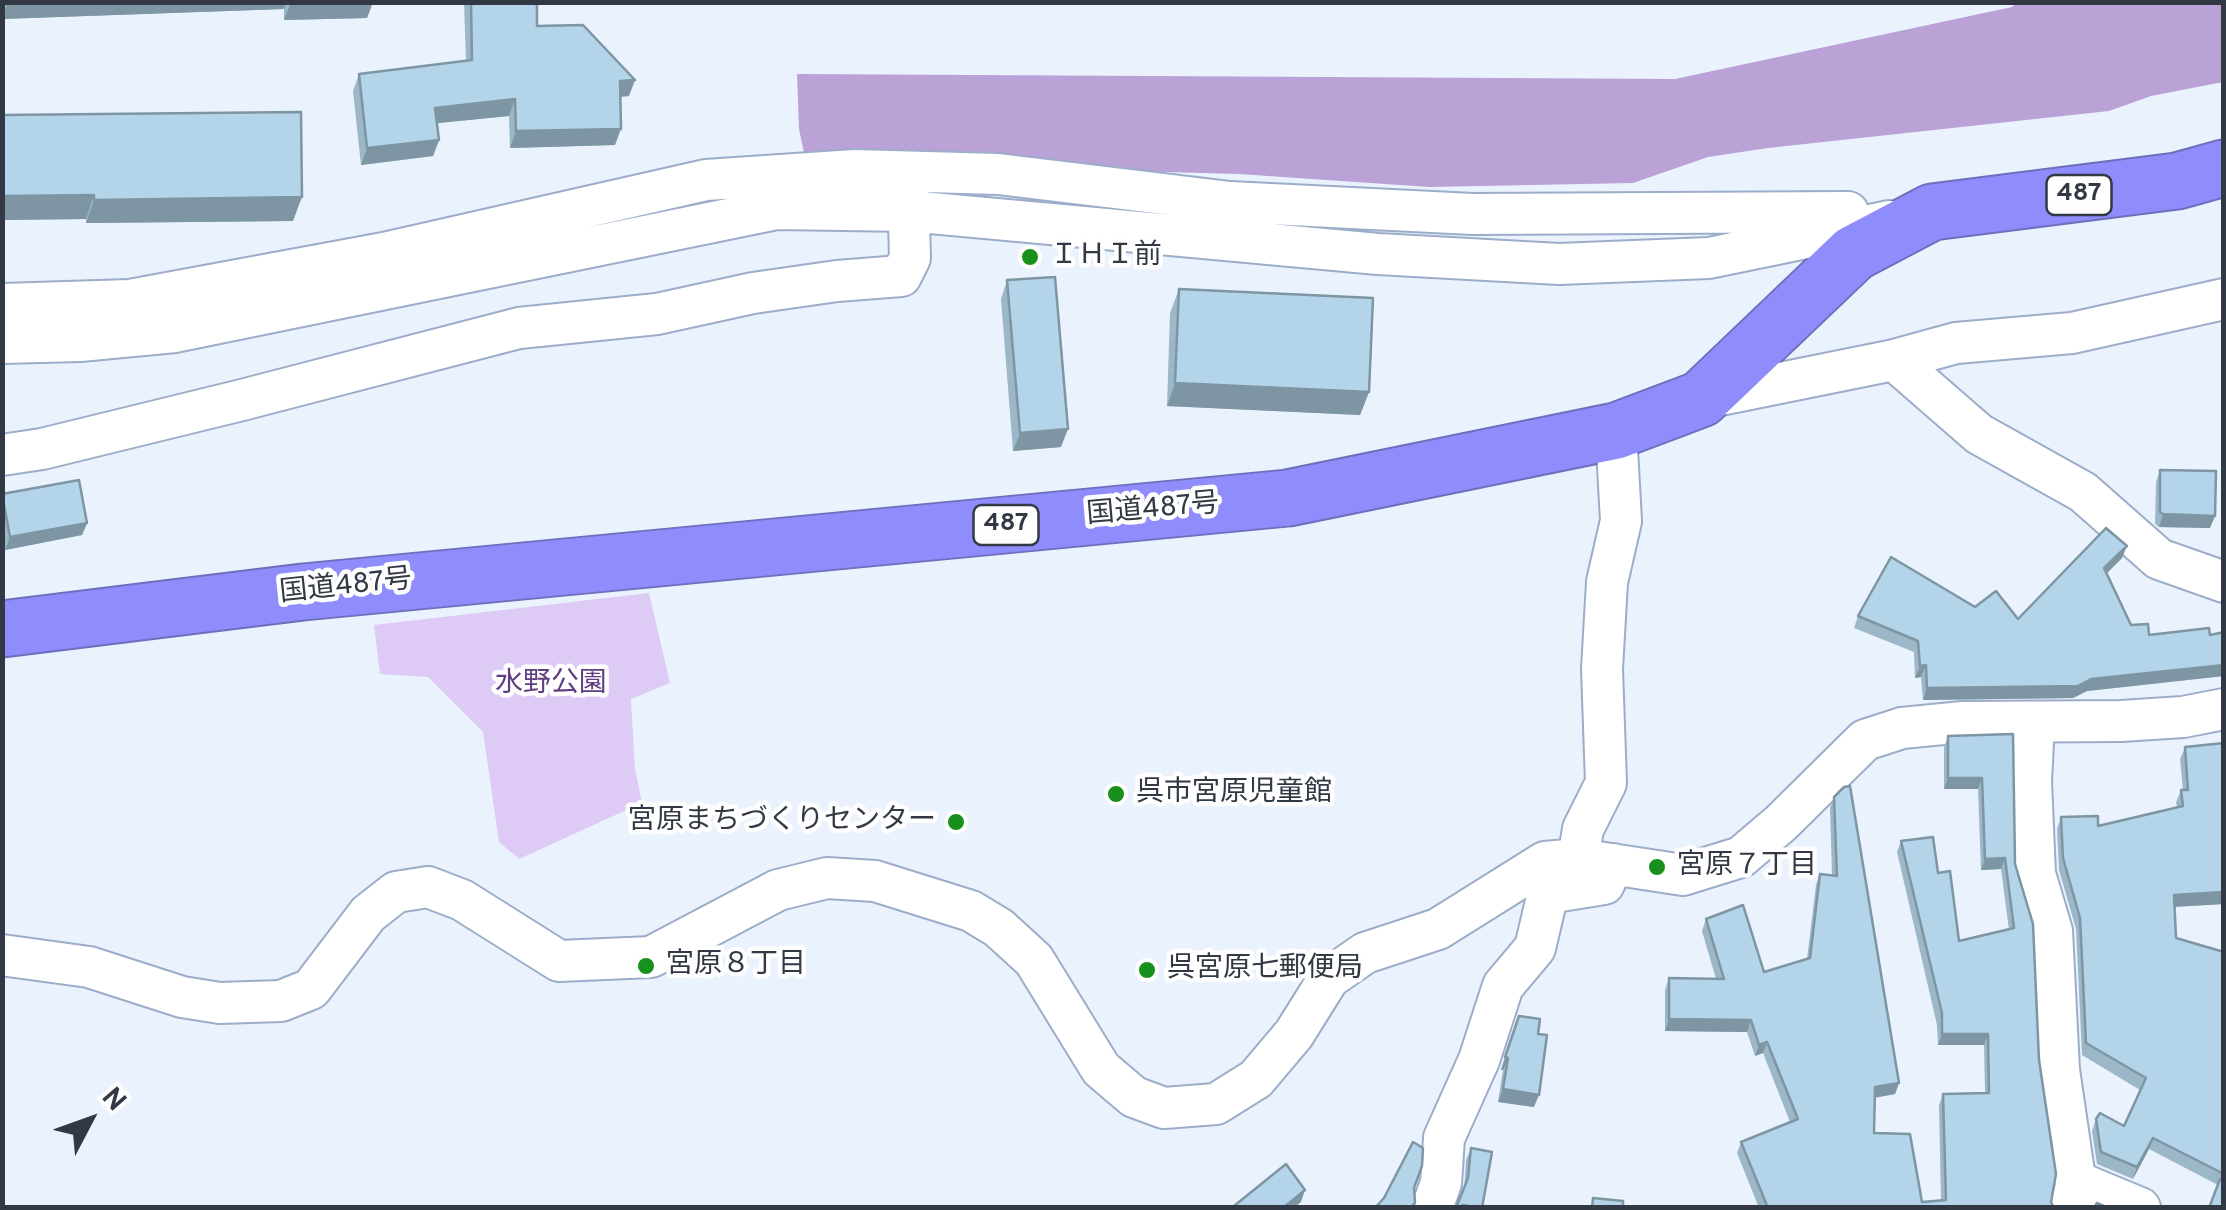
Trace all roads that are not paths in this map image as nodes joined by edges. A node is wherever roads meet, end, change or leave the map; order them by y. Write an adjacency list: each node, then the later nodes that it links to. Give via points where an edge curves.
1 (2224, 168): 3 (highway, 国道487号 / 487, via 2177,181)
2 (908, 191): 3 (street, via 998,174 1230,202 1473,214); 5 (street, via 855,170 706,180 384,254 130,300); 6 (street, via 777,209 175,332); 10 (street, via 910,258 902,276 519,328)
3 (1932, 212): 8 (highway, 国道487号 / 487, via 1854,253)
4 (2224, 299): 7 (street, via 2072,333 1956,343)
5 (2, 304)
6 (2, 342)
7 (1894, 360): 8 (street); 11 (street, via 1978,434 2083,492 2160,559)
8 (1701, 399): 9 (highway, 国道487号 / 487)
9 (1616, 431): 12 (highway, 国道487号 / 487, via 1288,498 303,592); 15 (street, via 1621,521 1608,582 1602,669 1606,783 1583,830)
10 (2, 455)
11 (2224, 582)
12 (2, 628)
13 (2224, 708): 14 (street, via 2182,717)
14 (2034, 724): 15 (street, via 1963,722 1902,728 1865,740 1741,856 1683,875); 17 (street, via 2035,874 2052,932)
15 (1595, 862): 16 (street, via 1546,862 1438,929 1365,952 1329,978 1256,1079 1216,1104 1164,1108 1134,1097 1101,1069 1034,960 1000,928 972,910 875,881 827,878 778,890 651,956 558,962 462,900 428,887 396,892 368,914 311,989 281,1001 182,998 89,968); 18 (street, via 1604,884 1548,893 1536,948 1503,986 1444,1138)
16 (2, 955)
17 (2072, 1194): 19 (street)
18 (1432, 1208)
19 (2140, 1208)

